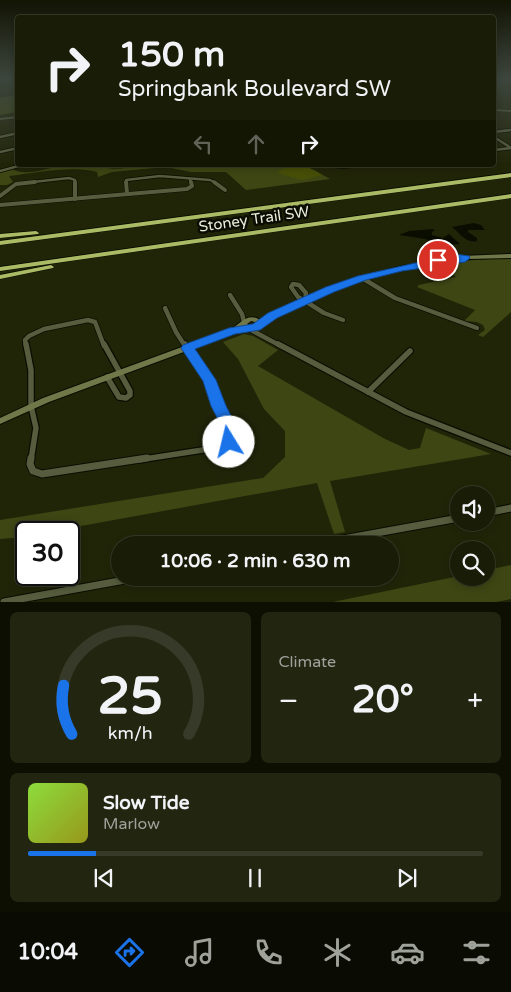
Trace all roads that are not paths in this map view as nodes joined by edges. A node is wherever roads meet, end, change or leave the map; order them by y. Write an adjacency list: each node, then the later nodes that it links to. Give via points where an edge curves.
1 (496, 109): 2 (street)
2 (511, 110)
3 (15, 118): 4 (street)
4 (0, 120)
5 (511, 130): 6 (street)
6 (496, 132)
7 (15, 133): 8 (street)
8 (0, 137)
9 (496, 139): 10 (street)
10 (510, 147): 12 (street)
11 (15, 149): 13 (street)
12 (496, 149)
13 (0, 152)
14 (15, 167): 15 (street)
15 (0, 171)
16 (511, 176): 25 (highway, Stoney Trail SW)
17 (190, 180): 18 (street, via 212,181); 19 (street, via 192,186 187,189); 19 (street, via 160,176 129,179 124,182)
18 (225, 190)
19 (127, 194): 22 (street)
20 (0, 196): 22 (street, via 16,184 69,178 74,180)
21 (511, 196): 24 (highway, Stoney Trail SW)
22 (75, 198): 23 (street)
23 (0, 206)
24 (374, 216): 29 (highway, Stoney Trail SW); 30 (highway)
25 (160, 222): 26 (highway); 27 (highway, Stoney Trail SW)
26 (0, 236)
27 (0, 243)
28 (511, 256): 31 (street, via 433,262)
29 (0, 269)
30 (0, 277)
31 (362, 278): 33 (street); 39 (street, via 395,298)
32 (230, 295): 35 (street)
33 (306, 300): 36 (street, via 324,313); 37 (street)
34 (166, 308): 41 (street, via 172,325)
35 (242, 314): 37 (street); 38 (street)
36 (343, 320)
37 (256, 322): 38 (street); 40 (street)
38 (246, 326): 40 (street); 41 (street)
39 (476, 328)
40 (266, 336): 45 (street)
41 (187, 348): 43 (street); 46 (street, via 206,373 218,406 233,433 232,440 226,445 39,474 30,467 36,435)
42 (410, 351): 45 (street)
43 (119, 373): 44 (street); 44 (street, via 130,391 126,398 117,396); 46 (street, via 95,322 88,320 34,331 25,340)
44 (107, 377): 46 (street)
45 (368, 392): 48 (street, via 417,417)
46 (31, 406): 47 (street)
47 (0, 421)
48 (511, 453)
49 (511, 508): 50 (street)
50 (495, 511)
51 (450, 520): 52 (street)
52 (360, 536)
53 (111, 583): 54 (street)
54 (4, 602)

